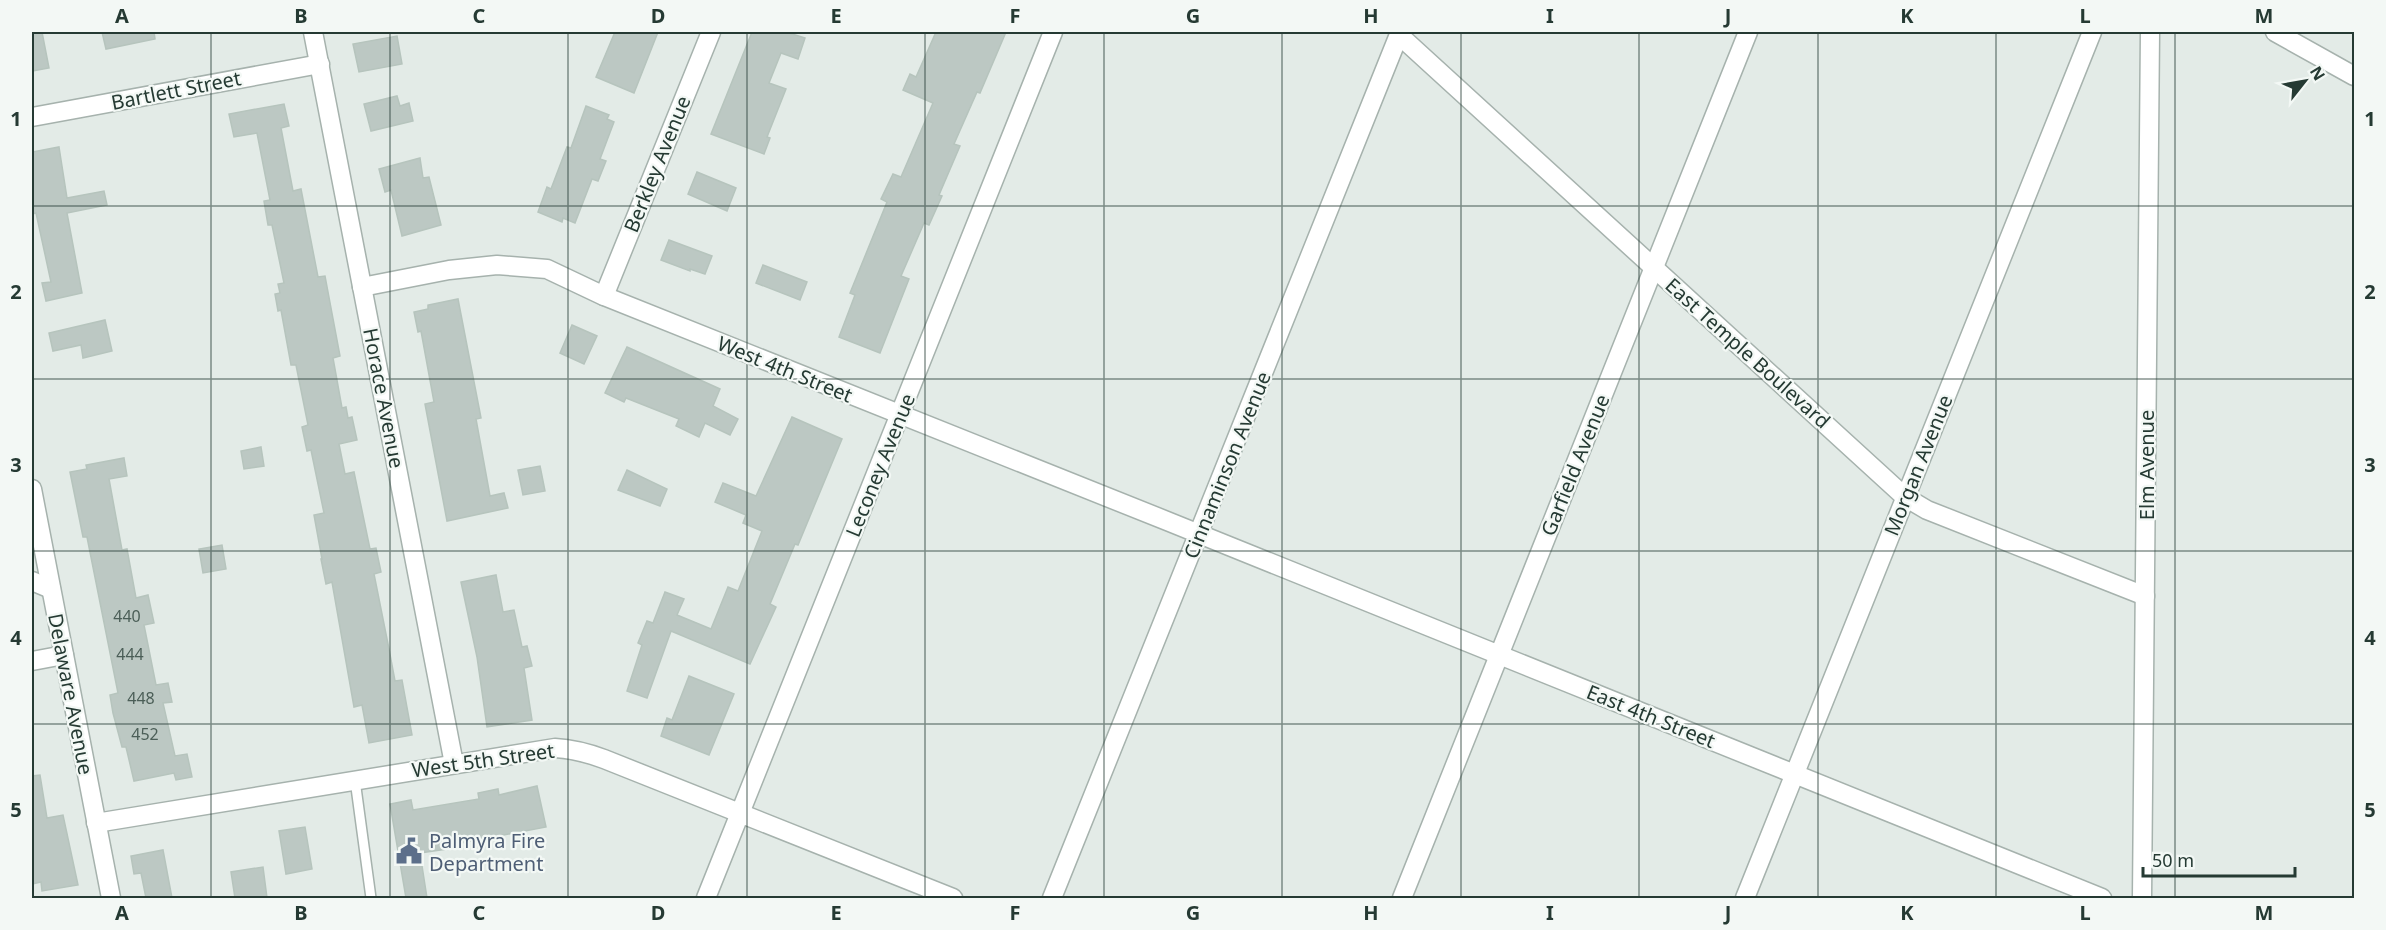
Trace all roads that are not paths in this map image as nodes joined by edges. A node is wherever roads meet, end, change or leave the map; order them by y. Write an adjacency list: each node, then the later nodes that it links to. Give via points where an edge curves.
1 (314, 32): 9 (street, Horace Avenue)
2 (711, 32): 14 (street, Berkley Avenue)
3 (1053, 32): 15 (street, Leconey Avenue)
4 (1748, 32): 12 (street, Garfield Avenue)
5 (2092, 32): 17 (street, Morgan Avenue)
6 (2150, 32): 21 (street, Elm Avenue)
7 (2275, 32): 10 (street)
8 (1398, 33): 12 (street, East Temple Boulevard); 18 (street, Cinnaminson Avenue)
9 (320, 64): 11 (street, Bartlett Street); 13 (street, Horace Avenue)
10 (2355, 76)
11 (32, 117)
12 (1654, 267): 17 (street, East Temple Boulevard); 23 (street, Garfield Avenue)
13 (362, 287): 14 (street, West 4th Street, via 497,265 547,269); 25 (street, Horace Avenue)
14 (604, 296): 15 (street, West 4th Street)
15 (900, 414): 18 (street, West 4th Street); 28 (street, Leconey Avenue)
16 (32, 489): 20 (street, Delaware Avenue)
17 (1905, 497): 21 (street, East Temple Boulevard, via 1928,510); 26 (street, Morgan Avenue)
18 (1199, 533): 23 (street, East 4th Street); 34 (street, Cinnaminson Avenue)
19 (32, 581): 20 (street)
20 (51, 588): 22 (street, Delaware Avenue)
21 (2145, 596): 38 (street, Elm Avenue)
22 (64, 655): 24 (street); 29 (street, Delaware Avenue)
23 (1499, 655): 26 (street, East 4th Street); 35 (street, Garfield Avenue)
24 (32, 660)
25 (454, 764): 27 (street, West 5th Street); 28 (street, West 5th Street, via 555,748 577,750)
26 (1794, 774): 36 (street, Morgan Avenue); 37 (street, East 4th Street)
27 (355, 780): 29 (street, West 5th Street); 31 (lane)
28 (740, 814): 32 (street, Leconey Avenue); 33 (street, West 5th Street)
29 (96, 823): 30 (street, Delaware Avenue)
30 (111, 898)
31 (371, 898)
32 (706, 898)
33 (953, 898)
34 (1052, 898)
35 (1402, 898)
36 (1745, 898)
37 (2102, 898)
38 (2142, 898)

